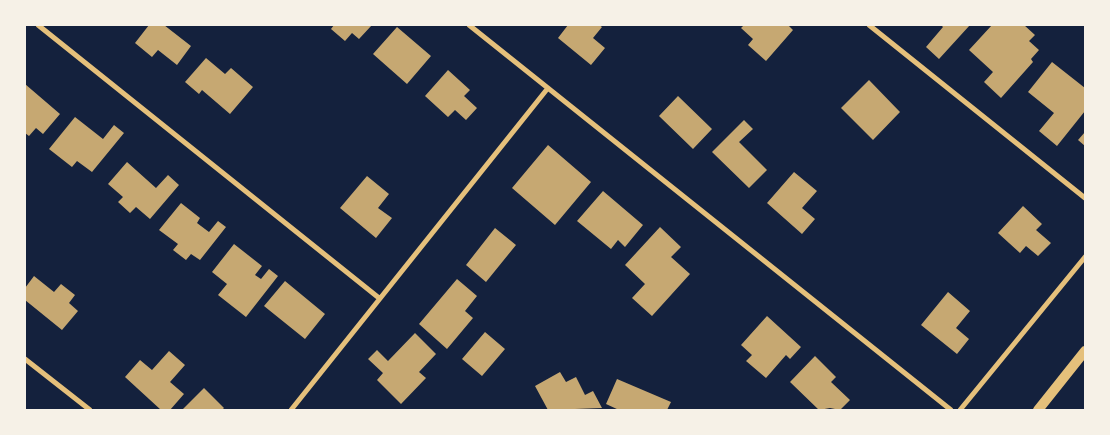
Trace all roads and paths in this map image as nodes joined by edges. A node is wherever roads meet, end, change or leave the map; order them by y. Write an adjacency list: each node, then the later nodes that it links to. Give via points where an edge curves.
1 (38, 25): 7 (street)
2 (469, 25): 4 (street)
3 (869, 25): 5 (street)
4 (548, 88): 7 (street); 12 (street)
5 (1085, 198)
6 (1085, 257): 13 (street)
7 (379, 298): 11 (street)
8 (1085, 351): 14 (main road)
9 (25, 359): 10 (street)
10 (90, 410)
11 (291, 410)
12 (951, 410)
13 (960, 410)
14 (1038, 410)

